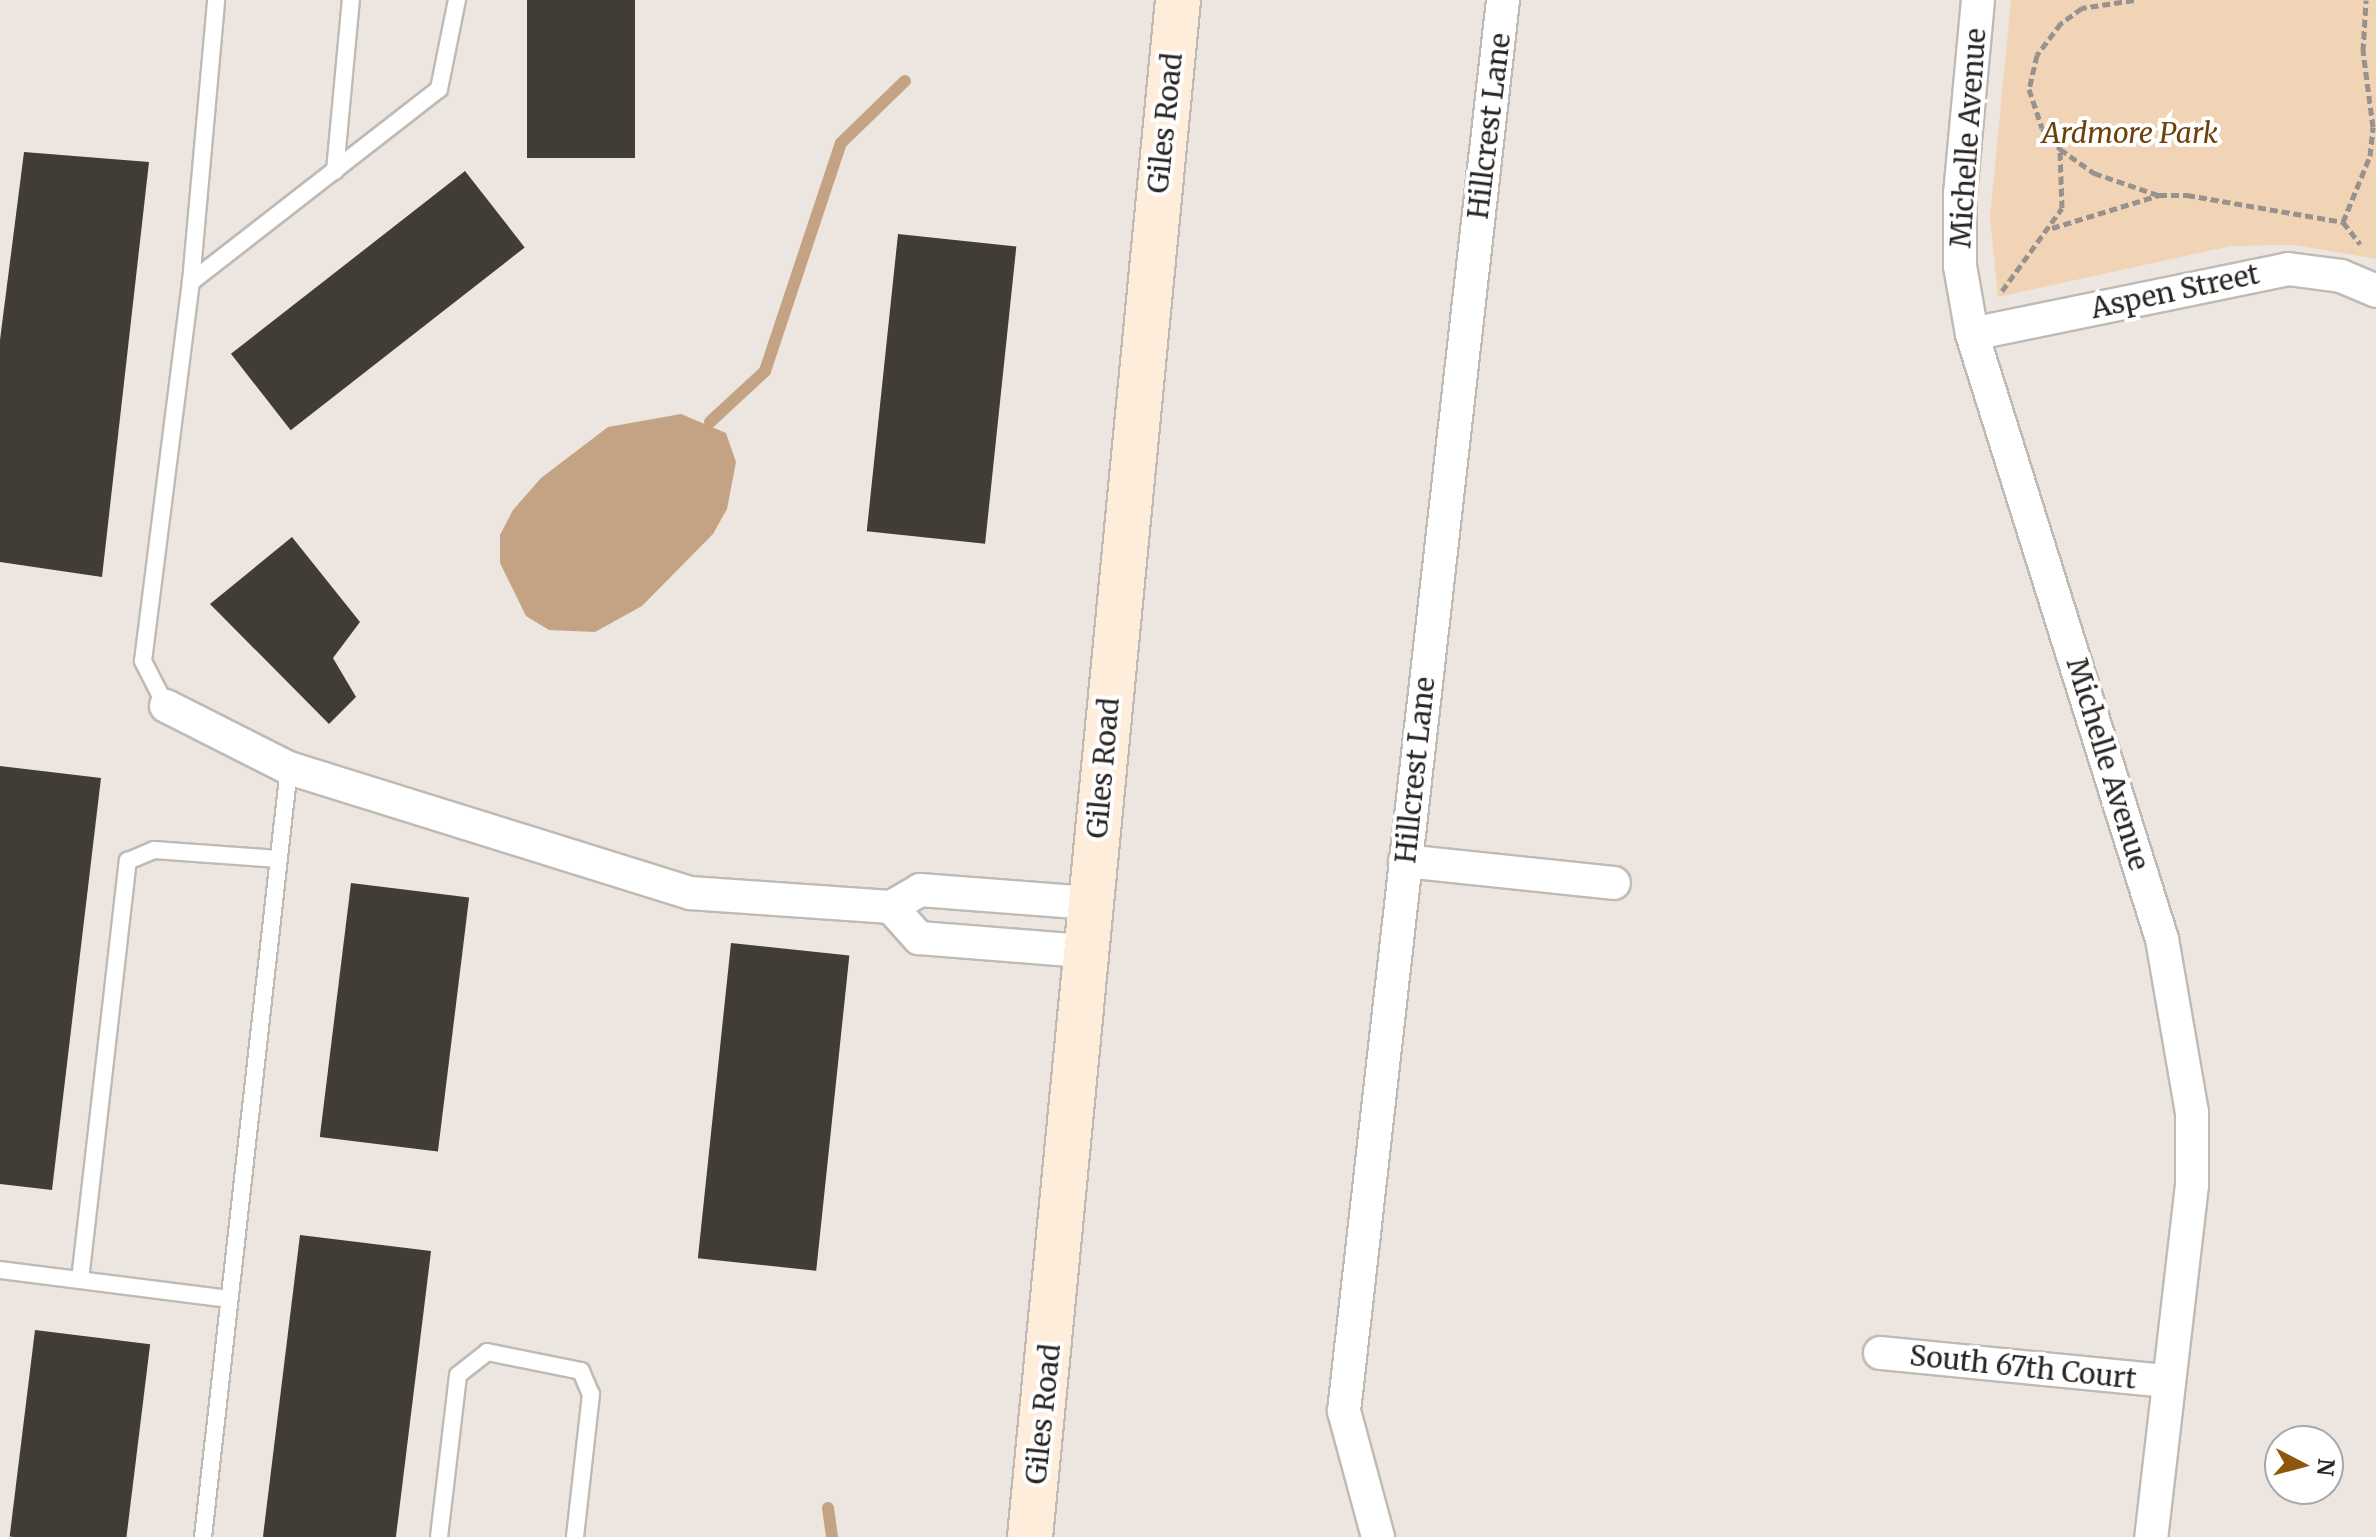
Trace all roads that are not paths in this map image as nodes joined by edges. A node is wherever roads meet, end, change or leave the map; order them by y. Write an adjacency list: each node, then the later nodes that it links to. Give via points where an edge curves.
1 (216, 0): 8 (lane)
2 (351, 0): 7 (lane)
3 (457, 0): 7 (lane, via 439,89)
4 (1178, 0): 16 (street, Giles Road)
5 (1503, 0): 14 (street, Hillcrest Lane)
6 (1978, 0): 10 (street, Michelle Avenue, via 1960,194 1960,266)
7 (335, 171): 8 (lane)
8 (191, 282): 11 (lane, via 143,661)
9 (2376, 291): 10 (street, Aspen Street, via 2341,276 2288,269)
10 (1972, 334): 23 (street, Michelle Avenue, via 2148,893 2182,1026 2192,1185)
11 (166, 706): 12 (street)
12 (289, 768): 13 (lane); 17 (street, via 690,893)
13 (279, 859): 20 (lane, via 154,850 128,861); 21 (lane)
14 (1405, 861): 15 (street); 28 (street, Hillcrest Lane, via 1344,1411)
15 (1614, 883)
16 (1090, 903): 17 (street, via 920,890); 18 (street, Giles Road)
17 (891, 907): 18 (street, via 919,938)
18 (1086, 951): 27 (street, Giles Road)
19 (0, 1270): 20 (lane)
20 (80, 1280): 21 (lane)
21 (229, 1299): 24 (lane)
22 (1880, 1353): 23 (street, South 67th Court)
23 (2167, 1381): 29 (street, Michelle Avenue)
24 (203, 1537)
25 (439, 1537): 26 (lane, via 458,1375 487,1352 581,1371 591,1394)
26 (575, 1537)
27 (1030, 1537)
28 (1378, 1537)
29 (2151, 1537)

